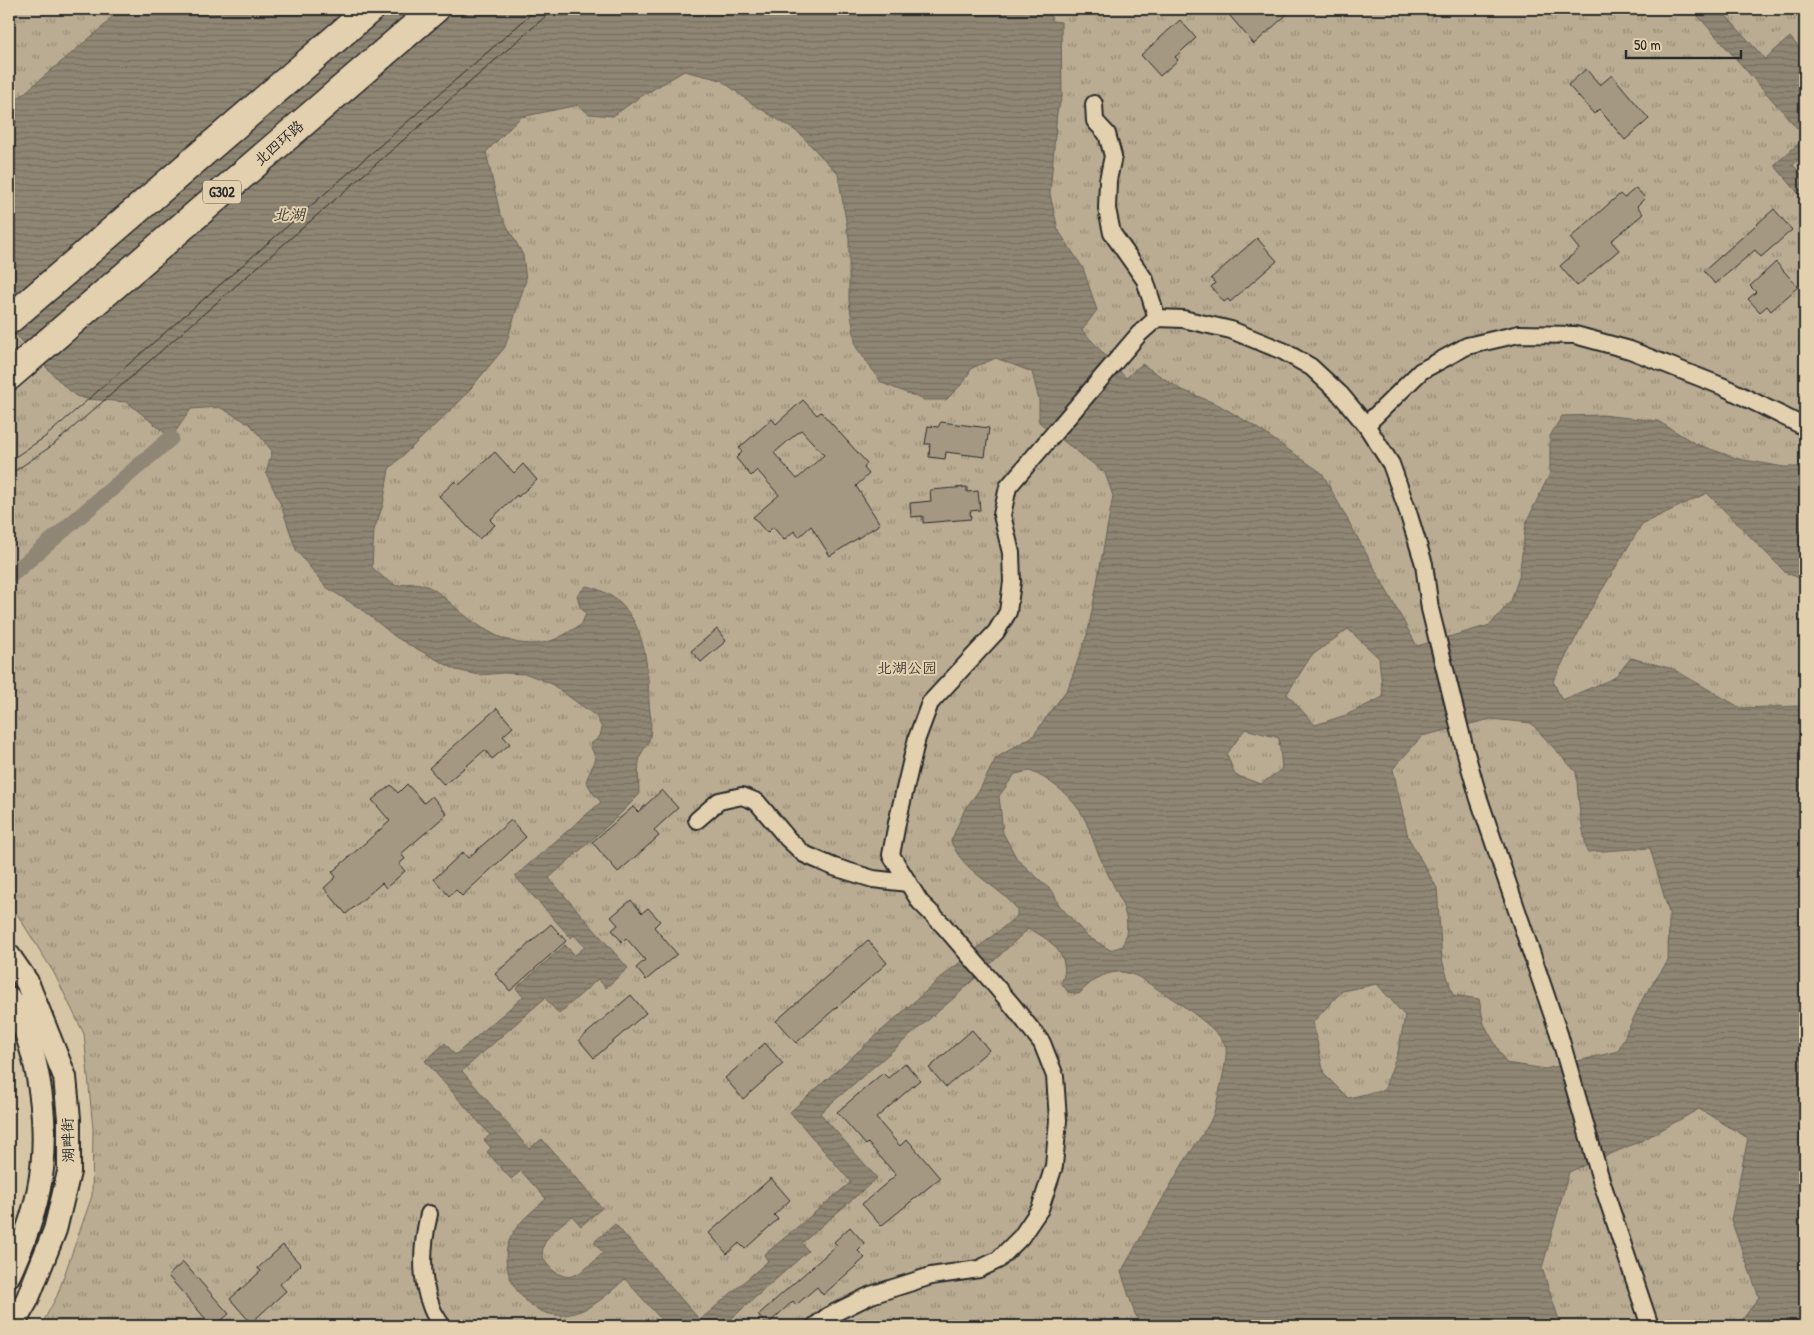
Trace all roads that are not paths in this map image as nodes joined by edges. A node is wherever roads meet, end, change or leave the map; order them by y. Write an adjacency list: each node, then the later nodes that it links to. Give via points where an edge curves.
1 (370, 9): 5 (highway, G302)
2 (435, 9): 6 (highway, 北四环路 / G302)
3 (1094, 104): 4 (street, via 1095,121 1107,134 1113,156 1107,209 1112,233 1145,280)
4 (1157, 318): 7 (street, via 1183,319 1231,330 1283,351 1310,367 1340,394); 10 (street, via 1139,334 1008,487 1002,515 1011,553 1008,612 996,632 930,703 917,738 891,855)
5 (9, 320)
6 (9, 376)
7 (1366, 425): 8 (street, via 1421,372 1467,346 1519,334 1575,335 1630,350 1724,387); 18 (street, via 1391,464 1407,509 1424,564 1430,609 1479,799 1560,1034 1601,1180)
8 (1805, 428)
9 (697, 820): 10 (street, via 719,801 742,796 757,802 804,854 873,879)
10 (908, 883): 17 (street, via 920,902 957,940 1042,1043 1055,1076 1058,1120 1054,1166 1040,1209 1021,1237 998,1260 979,1269 932,1276 871,1295)
11 (9, 956): 15 (main road, 湖畔街, via 27,982 65,1077 69,1128 69,1172 55,1230 27,1300)
12 (9, 998): 14 (main road, 湖畔街, via 33,1056 43,1105 43,1150 38,1193 22,1248)
13 (429, 1214): 16 (street, via 424,1236 423,1271 431,1306)
14 (9, 1275)
15 (12, 1326)
16 (442, 1326)
17 (815, 1326)
18 (1650, 1326)

